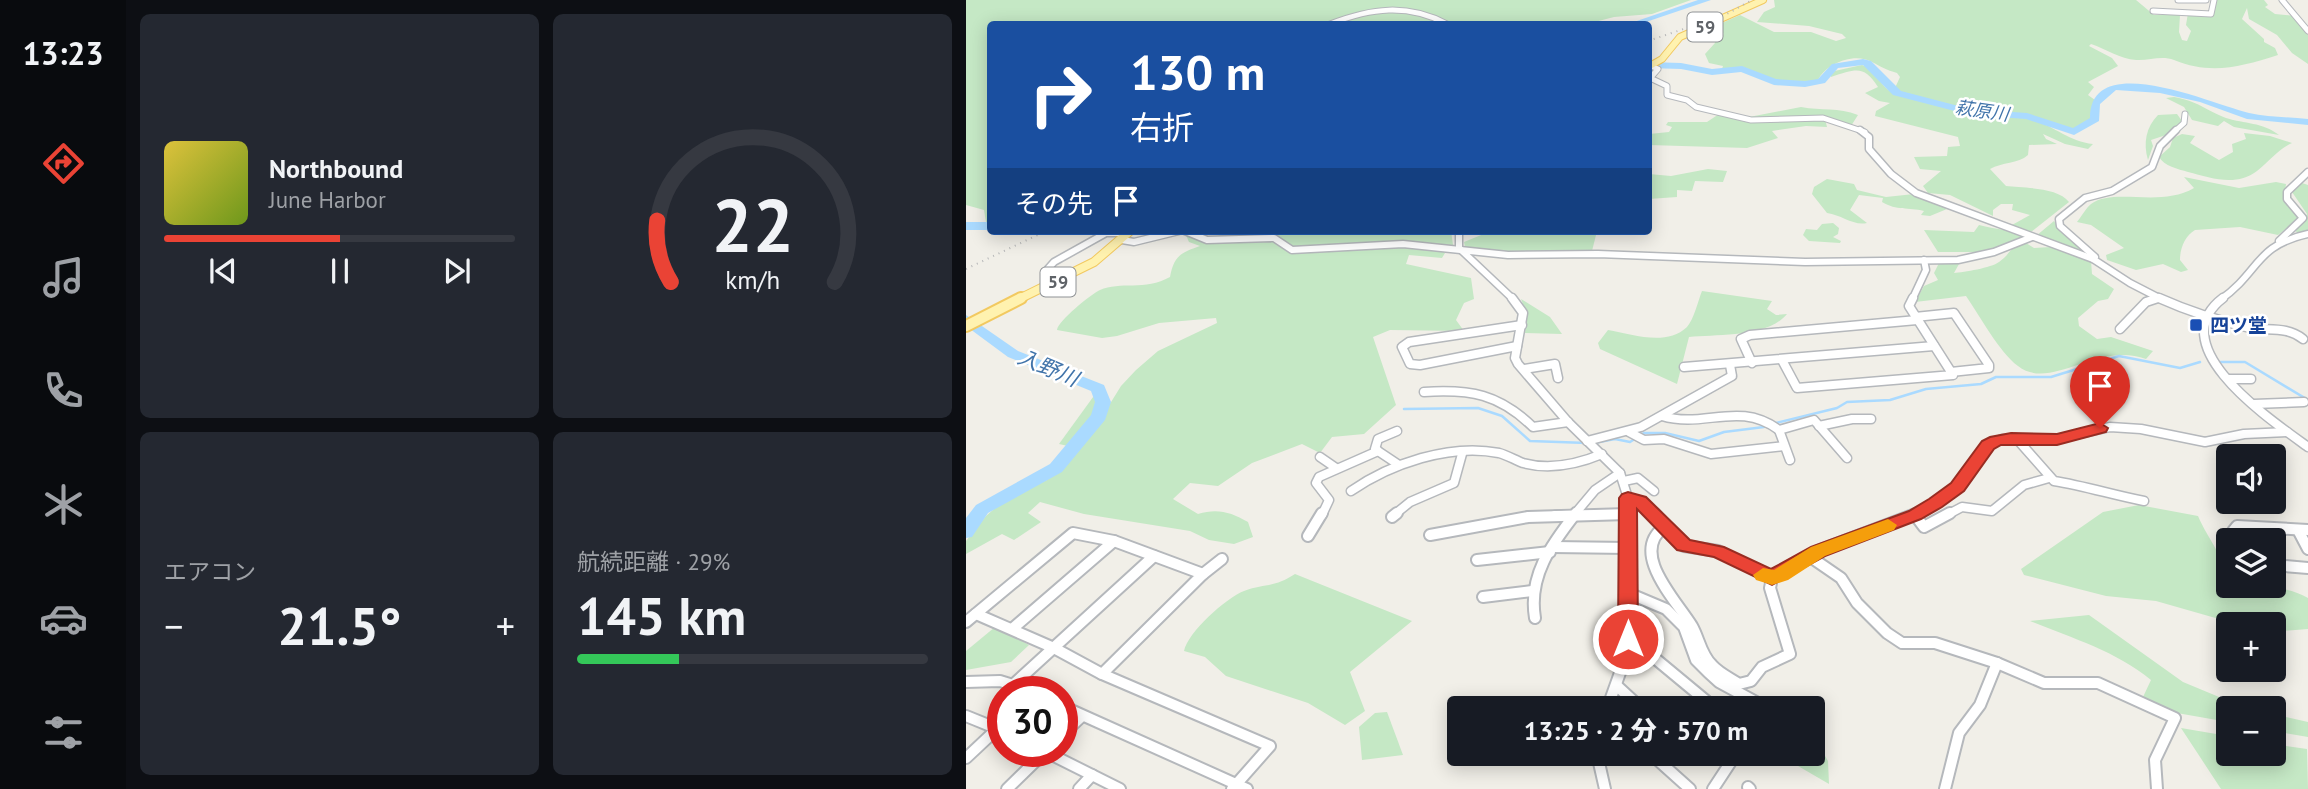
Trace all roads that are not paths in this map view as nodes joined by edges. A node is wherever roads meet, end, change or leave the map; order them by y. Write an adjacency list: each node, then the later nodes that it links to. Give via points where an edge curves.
1 (1763, 0): 11 (main road, 59, via 1680,37)
2 (2206, 0): 5 (street)
3 (2214, 0): 7 (street, via 2211,14)
4 (2283, 0): 10 (street)
5 (2179, 1): 7 (street)
6 (2153, 11): 7 (street)
7 (2182, 12)
8 (1338, 21): 9 (street, via 1395,5)
9 (1441, 21)
10 (2308, 31)
11 (1652, 65)
12 (1652, 78): 21 (street, via 1667,86 1667,95 1717,112 1768,121 1823,118 1865,132 1869,149 1916,193)
13 (2185, 114): 24 (street, via 2184,123 2160,146 2152,167 2112,191 2085,198 2059,219 2060,226)
14 (2308, 172): 22 (street, via 2287,191 2287,199 2303,218 2276,240)
15 (2308, 234): 22 (street)
16 (1102, 235): 26 (street, via 1054,261 1046,271)
17 (1127, 235): 18 (street, via 1134,242); 26 (main road, 59)
18 (1163, 235)
19 (1195, 235): 23 (street, via 1208,240 1274,238 1292,250 1404,244)
20 (1459, 235): 23 (street)
21 (2032, 237): 24 (street); 25 (street, via 1975,257)
22 (2281, 242): 29 (street, via 2268,249 2246,280)
23 (1459, 248): 25 (street, via 1508,255); 30 (street, via 1519,305)
24 (2093, 259): 27 (street, via 2117,278)
25 (1924, 260): 28 (street, via 1926,270 1909,306)
26 (1063, 280): 31 (main road, 59)
27 (2159, 298): 29 (street); 32 (street, via 2146,302)
28 (1916, 318): 35 (street); 37 (street, via 1751,335 1741,339); 41 (street, via 1954,313 1989,365)
29 (2203, 318): 33 (street, via 2263,331 2288,329); 43 (street, via 2202,342)
30 (1522, 325): 34 (street); 34 (street, via 1402,346 1410,365)
31 (966, 326)
32 (2120, 329)
33 (2303, 339)
34 (1517, 346): 40 (street, via 1515,358)
35 (1934, 346): 36 (street); 41 (street)
36 (1782, 360): 37 (street); 41 (street, via 1797,388 1913,376 1922,380 1953,376)
37 (1752, 363): 38 (street)
38 (1730, 365): 39 (street); 48 (street, via 1732,376)
39 (1684, 368)
40 (1524, 369): 42 (street, via 1555,364); 50 (street)
41 (1951, 372)
42 (1558, 378)
43 (2228, 379): 44 (street); 47 (street)
44 (2252, 379)
45 (1424, 392): 50 (street, via 1486,397 1517,410 1533,427)
46 (2304, 402): 47 (street)
47 (2254, 404): 55 (street)
48 (1662, 416): 52 (street, via 1692,421 1747,415); 54 (street)
49 (1871, 419): 51 (street)
50 (1568, 422): 57 (street)
51 (1819, 426): 52 (street, via 1814,420 1804,421); 64 (street)
52 (1779, 430): 58 (street)
53 (1397, 431): 60 (street, via 1378,439)
54 (1629, 432): 57 (street); 58 (street, via 1644,440 1664,439 1711,454)
55 (2287, 432): 56 (street, via 2205,442 2110,427 2057,439); 59 (street)
56 (2016, 438): 69 (street, via 2046,468); 76 (street, via 1988,445 1958,487)
57 (1587, 441): 61 (street)
58 (1784, 446): 65 (street)
59 (2308, 447)
60 (1378, 451): 66 (street); 67 (street)
61 (1599, 451): 62 (street, via 1593,458 1539,466 1500,453); 68 (street)
62 (1462, 454): 66 (street); 77 (street, via 1454,482 1410,502)
63 (1320, 457): 67 (street)
64 (1847, 458)
65 (1790, 460)
66 (1399, 465): 70 (street)
67 (1336, 468): 83 (street, via 1316,483 1329,500)
68 (1622, 477): 71 (street, via 1638,478); 72 (street); 74 (street, via 1609,475)
69 (2049, 478): 73 (street); 76 (street, via 2024,485 1992,511 1962,507 1924,527)
70 (1351, 491)
71 (1654, 491)
72 (1628, 498): 75 (street); 78 (street, via 1639,501)
73 (2144, 501)
74 (1577, 513): 75 (street); 82 (street, via 1494,520); 87 (street)
75 (1628, 514): 85 (street)
76 (1915, 515): 89 (street)
77 (1392, 517)
78 (1664, 527): 95 (street, via 1684,546 1718,551); 95 (street, via 1651,540 1651,559 1657,572 1693,626 1706,658 1740,684 1790,654 1769,588)
79 (2235, 528): 80 (street)
80 (2270, 528)
81 (2303, 530): 86 (street)
82 (1430, 535)
83 (1308, 536)
84 (1114, 541): 88 (street); 99 (street, via 1073,533); 102 (street)
85 (1628, 548): 87 (street); 97 (street)
86 (2308, 549)
87 (1551, 550): 91 (street); 96 (street)
88 (1154, 556): 94 (street); 104 (street)
89 (1809, 556): 95 (street); 105 (street, via 1841,578 1857,603 1902,643 1935,643)
90 (1222, 559): 94 (street)
91 (1477, 560)
92 (2286, 566): 93 (street)
93 (2308, 568)
94 (1203, 573): 106 (street)
95 (1772, 578)
96 (1532, 592): 98 (street); 100 (street)
97 (1628, 593): 103 (street); 114 (street, via 1666,608 1684,627 1696,660 1719,682)
98 (1483, 597)
99 (976, 614): 101 (street); 102 (street)
100 (1535, 618)
101 (966, 622)
102 (1012, 629): 104 (street)
103 (1628, 639): 110 (street); 113 (street)
104 (1054, 648): 106 (street); 107 (street)
105 (1997, 663): 135 (street, via 1980,705 1959,733); 136 (street, via 2044,683 2084,681 2116,688 2175,718 2154,754)
106 (1102, 674): 128 (street, via 1270,746)
107 (1022, 676)
108 (987, 680): 109 (street)
109 (966, 682)
110 (1617, 686): 111 (street); 112 (street)
111 (1613, 696)
112 (1628, 696)
113 (1700, 696)
114 (1745, 696)
115 (1078, 714): 117 (street)
116 (966, 716): 119 (street)
117 (1082, 716): 118 (street); 128 (street)
118 (1078, 720)
119 (987, 724)
120 (987, 740): 121 (street)
121 (966, 758)
122 (1600, 766): 132 (street)
123 (1664, 766): 133 (street)
124 (1728, 766): 134 (street)
125 (1029, 767): 129 (street)
126 (1076, 767): 127 (street)
127 (1092, 775): 130 (street); 131 (street)
128 (1238, 787)
129 (1007, 789)
130 (1079, 789)
131 (1120, 789)
132 (1605, 789)
133 (1690, 789)
134 (1713, 789)
135 (1945, 789)
136 (2157, 789)

